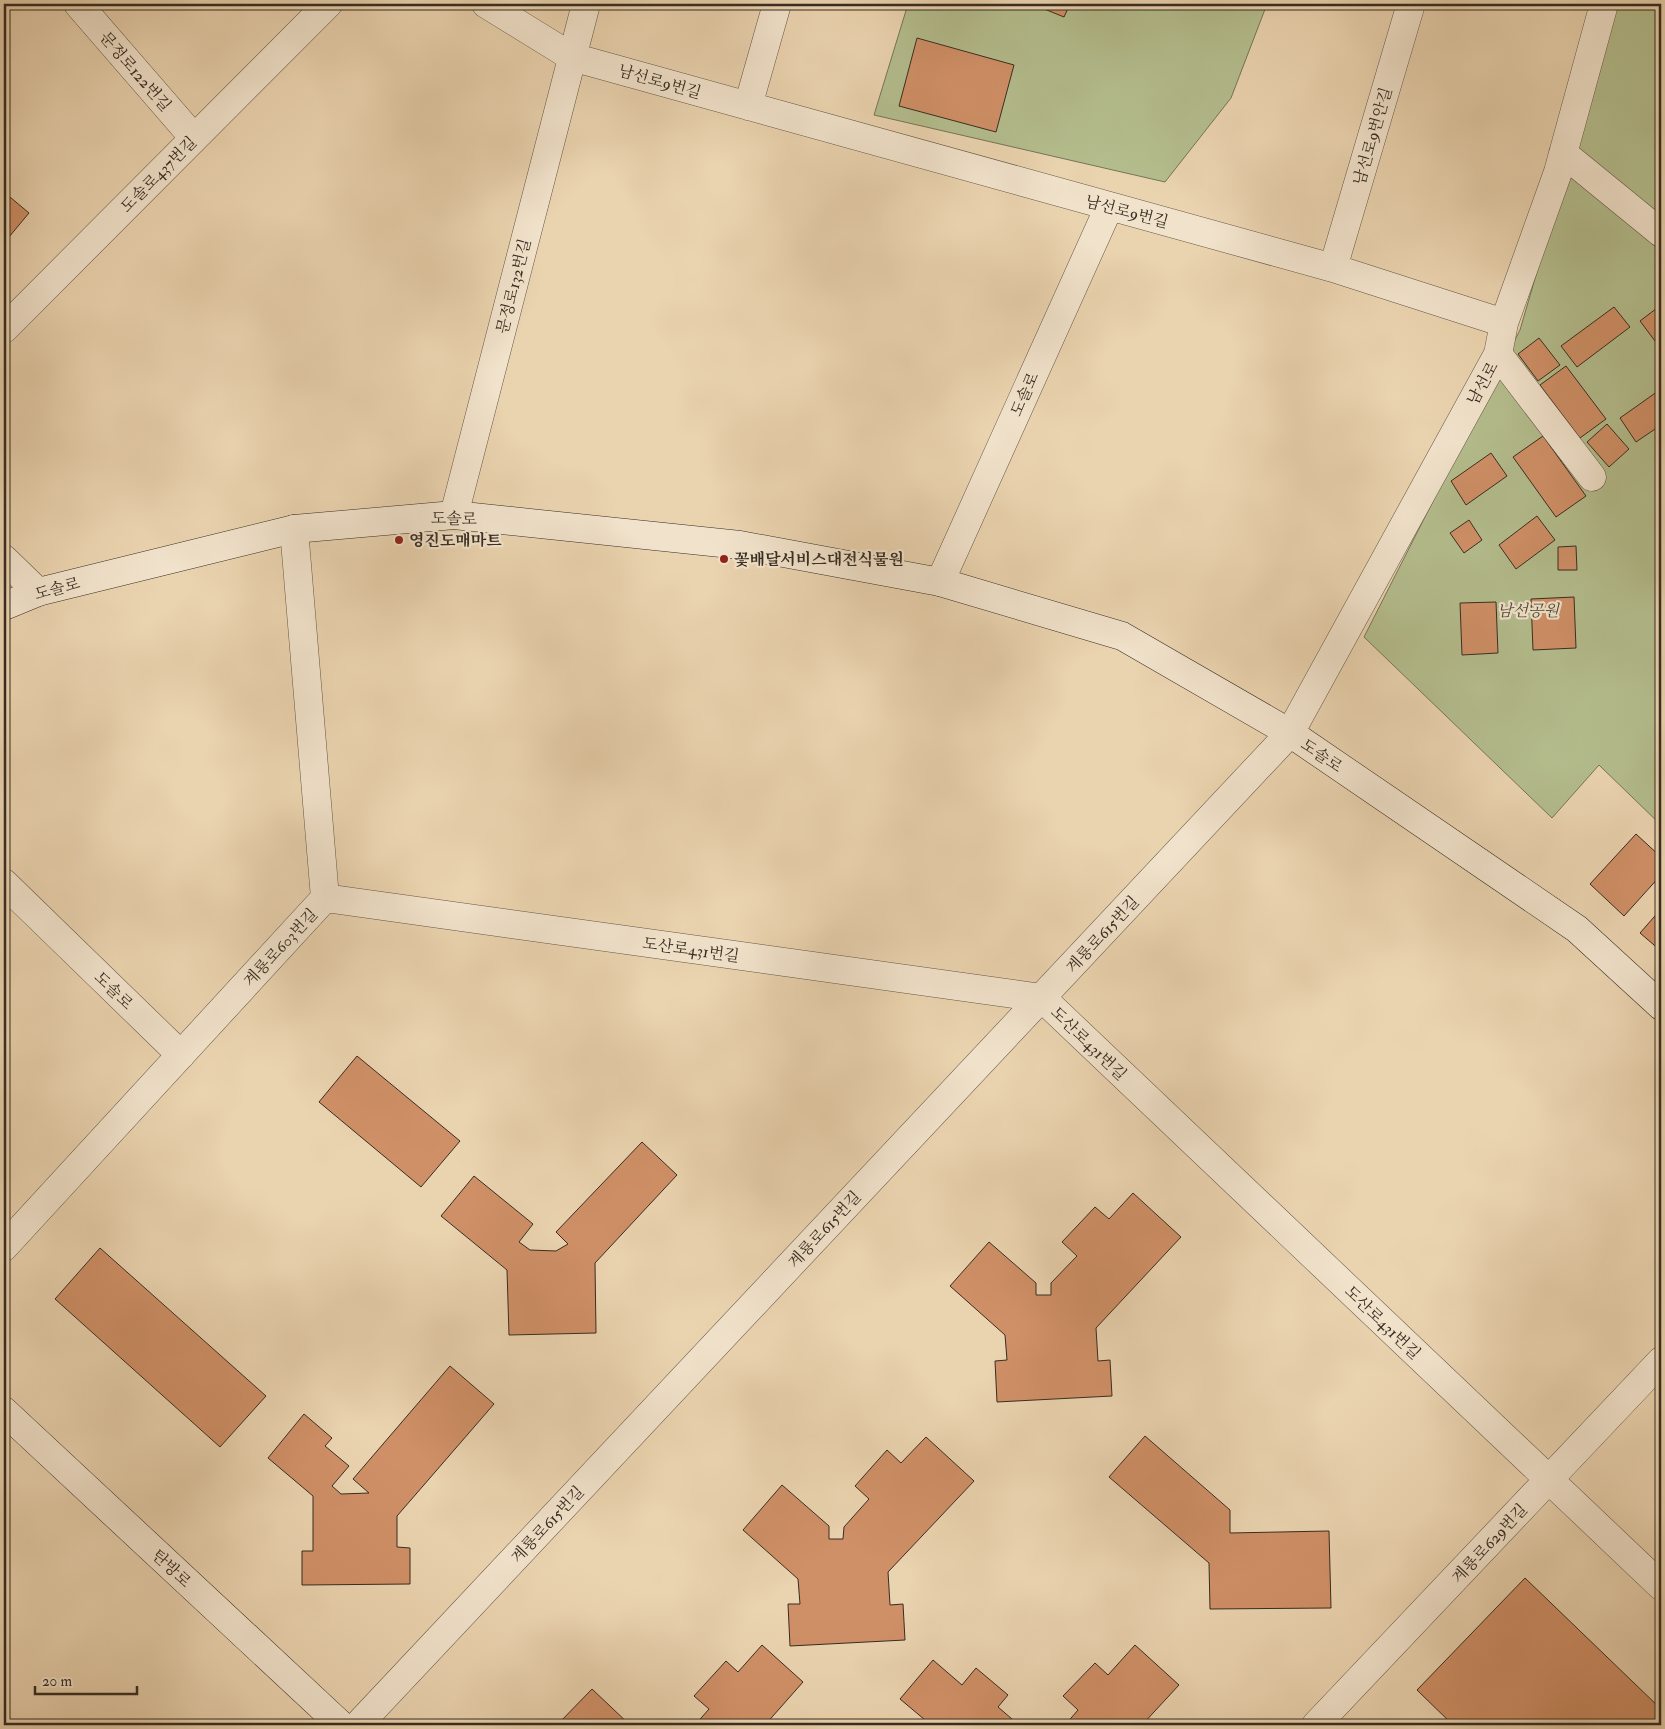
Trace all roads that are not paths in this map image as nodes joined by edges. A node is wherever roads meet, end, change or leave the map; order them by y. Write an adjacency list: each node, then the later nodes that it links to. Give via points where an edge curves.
1 (78, 4): 10 (street, 문정로122번길)
2 (486, 4): 8 (street)
3 (586, 4): 8 (street, 문정로132번길)
4 (777, 4): 9 (street)
5 (1410, 4): 14 (street, 남선로9번안길)
6 (1604, 4): 11 (street, 남선로)
7 (313, 9): 10 (street, 도솔로437번길)
8 (572, 57): 9 (street, 남선로9번길); 19 (street, 문정로132번길)
9 (748, 106): 12 (street, 남선로9번길)
10 (194, 138): 16 (street, 도솔로437번길)
11 (1563, 152): 13 (street); 15 (street, 남선로)
12 (1109, 206): 14 (street, 남선로9번길); 22 (street, 도솔로)
13 (1661, 233)
14 (1333, 268): 15 (street, 남선로9번길)
15 (1504, 322): 17 (street, 남선로)
16 (4, 328)
17 (1498, 354): 18 (street); 25 (street, 남선로)
18 (1592, 477)
19 (454, 516): 20 (street, 도솔로); 22 (street, 도솔로, via 740,545)
20 (294, 529): 23 (street, 도솔로); 27 (street, 계룡로603번길)
21 (4, 559): 23 (street)
22 (940, 582): 25 (street, 도솔로, via 1122,636)
23 (38, 592): 24 (street, 도솔로)
24 (4, 606)
25 (1290, 733): 28 (street, 계룡로615번길); 29 (street, 도솔로, via 1577,929)
26 (8, 897): 30 (street, 도솔로)
27 (325, 898): 28 (street, 도산로431번길); 30 (street, 계룡로603번길)
28 (1042, 998): 34 (street, 도산로431번길); 37 (street, 계룡로615번길)
29 (1661, 1006)
30 (180, 1055): 31 (street, 계룡로603번길)
31 (4, 1247)
32 (1661, 1361): 34 (street, 계룡로629번길)
33 (4, 1411): 36 (street, 탄방로)
34 (1549, 1479): 35 (street, 도산로431번길); 38 (street, 계룡로629번길)
35 (1661, 1586)
36 (341, 1725)
37 (358, 1725)
38 (1316, 1725)

